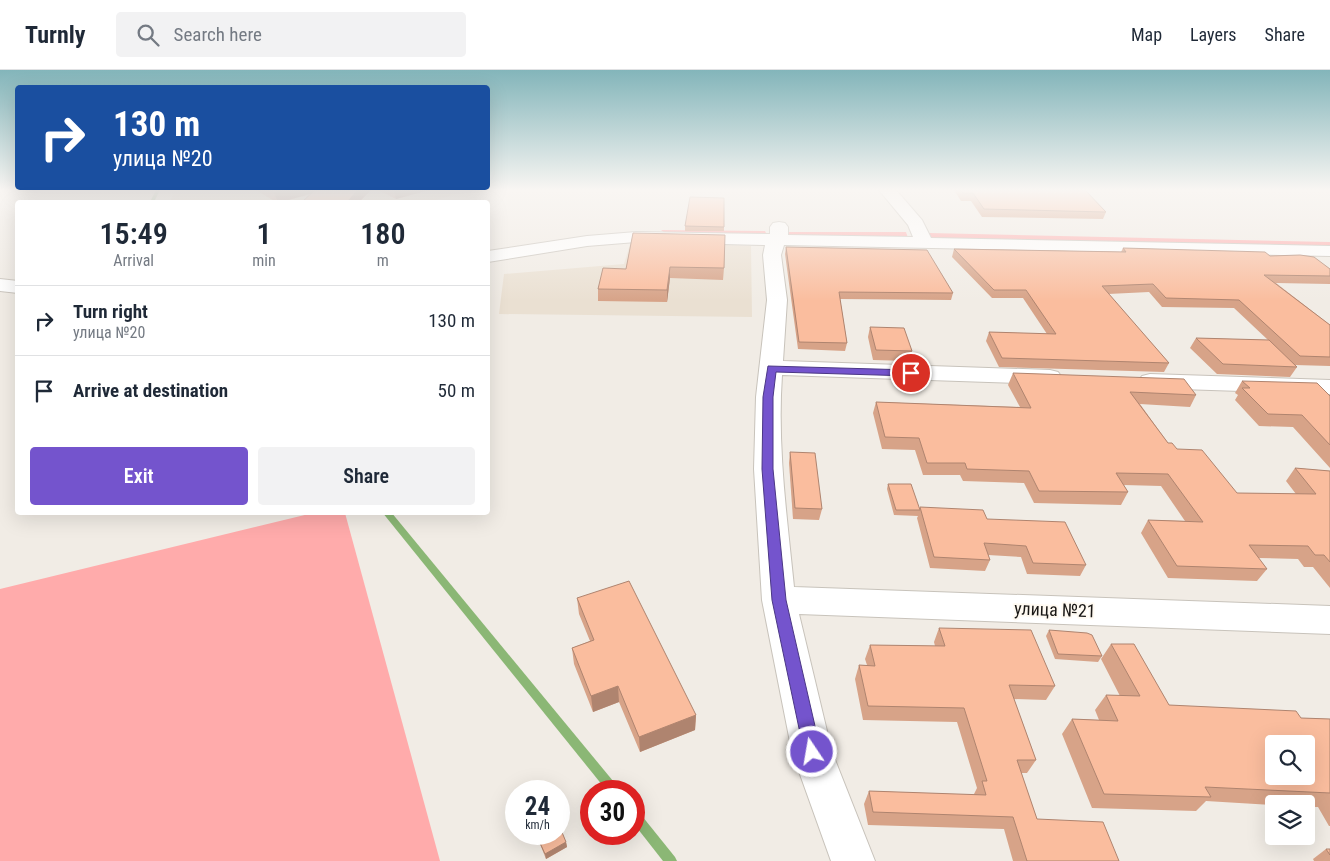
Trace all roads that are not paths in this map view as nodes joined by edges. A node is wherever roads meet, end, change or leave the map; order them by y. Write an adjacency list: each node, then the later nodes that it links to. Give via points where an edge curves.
1 (917, 227): 3 (street)
2 (779, 233): 3 (street); 5 (street, via 636,237); 8 (street, via 772,255 777,300)
3 (920, 236): 4 (street)
4 (1329, 248)
5 (490, 256)
6 (0, 285): 7 (street)
7 (15, 287)
8 (771, 368): 9 (street); 12 (street, via 768,469)
9 (1071, 378)
10 (1130, 380): 11 (street)
11 (1330, 387)
12 (779, 600): 13 (street, улица №21); 14 (street, via 812,752)
13 (1330, 620)
14 (853, 861)

